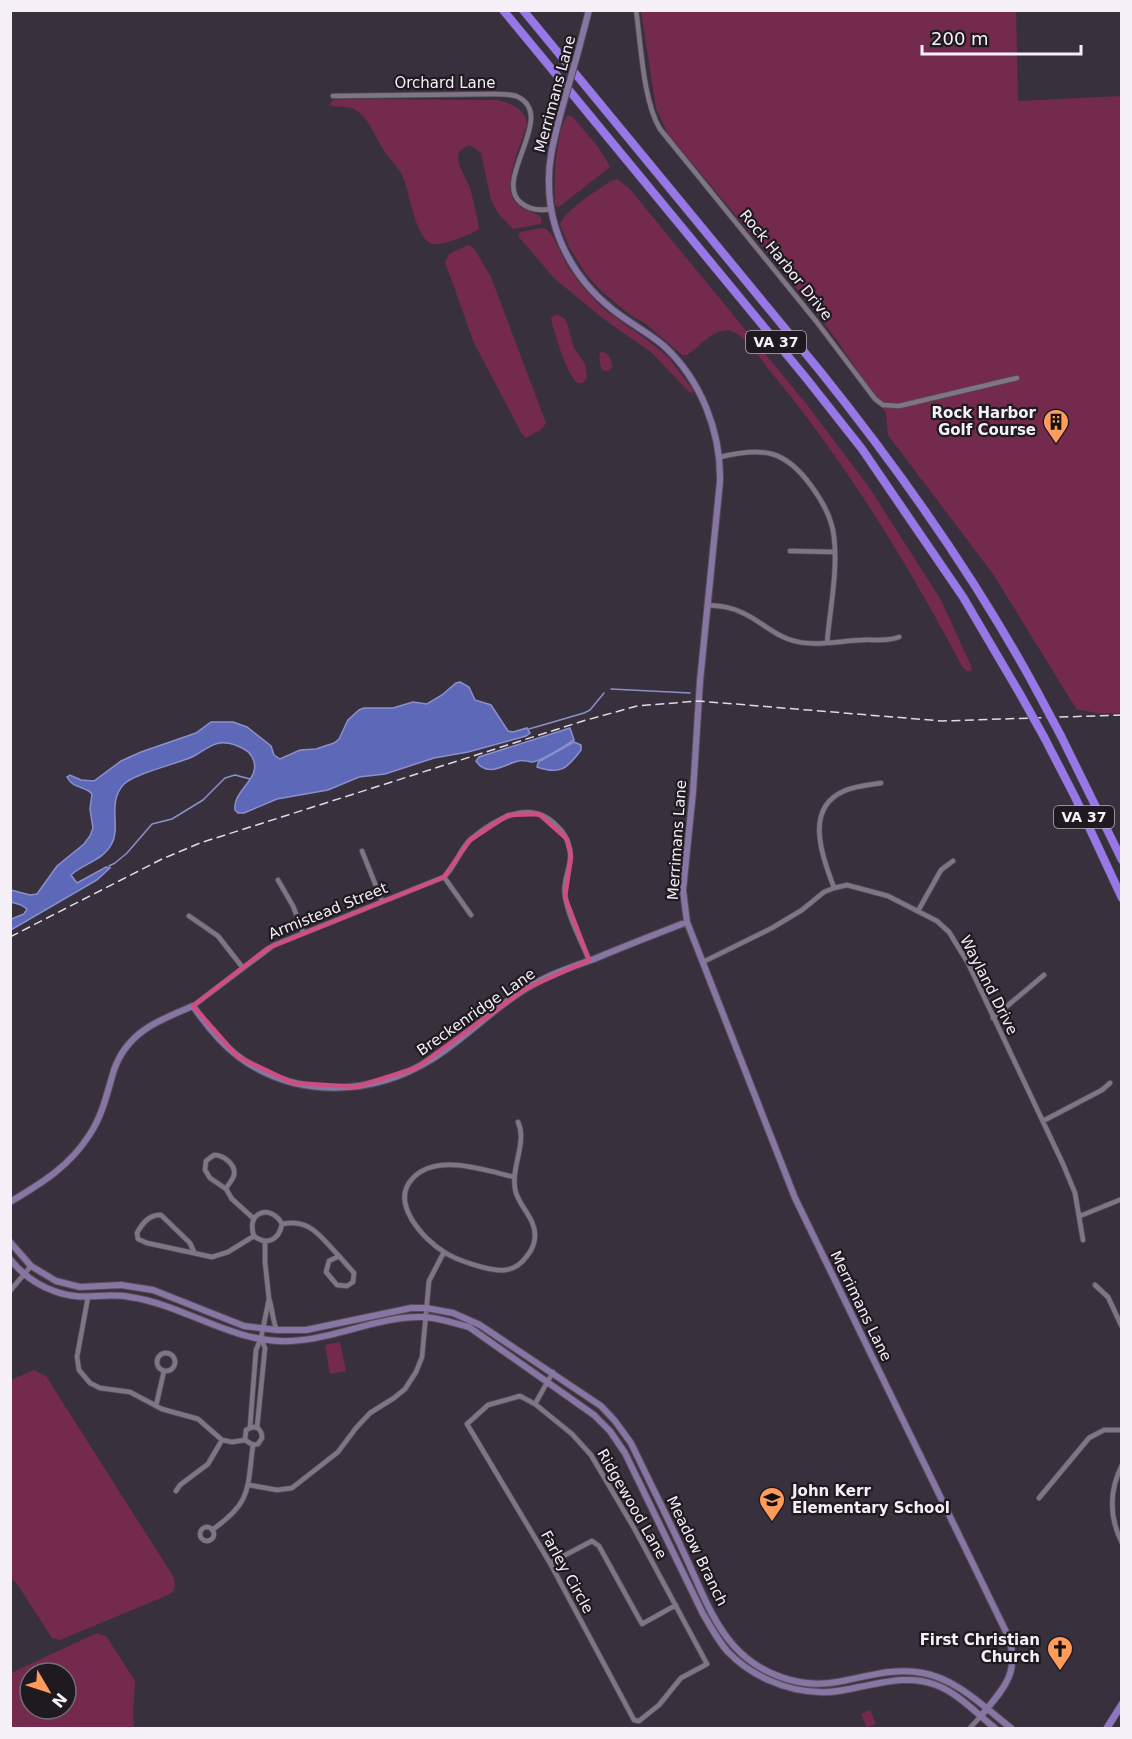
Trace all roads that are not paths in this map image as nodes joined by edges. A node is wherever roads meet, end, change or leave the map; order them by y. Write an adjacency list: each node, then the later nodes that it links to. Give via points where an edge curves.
1 (503, 10): 21 (highway, VA 37, bridge, via 862,449 953,581 1020,694 1075,797)
2 (523, 10): 16 (highway, VA 37, bridge, via 865,428 910,489 969,577 1038,693)
3 (589, 10): 6 (main road, Merrimans Lane, bridge, via 550,156)
4 (636, 10): 7 (street, Rock Harbor Drive, via 647,88 660,129 875,399 883,405 899,406)
5 (333, 96): 6 (street, Orchard Lane, via 493,94 519,98 529,110 531,122 515,175 514,193 531,209)
6 (551, 209): 8 (main road, Merrimans Lane, via 565,251 586,284 611,309 663,345 691,379 710,418)
7 (1017, 378)
8 (720, 457): 10 (street, via 759,451 777,454 791,463 824,504 832,524); 11 (main road, Merrimans Lane)
9 (790, 551): 10 (street)
10 (835, 552): 13 (street)
11 (707, 605): 13 (street, via 743,613 788,639); 26 (main road, Merrimans Lane, via 683,890)
12 (899, 637): 13 (street)
13 (827, 643)
14 (881, 783): 20 (street, via 840,793 822,816 819,841)
15 (362, 851): 22 (street)
16 (1122, 860)
17 (953, 861): 23 (street, via 941,870)
18 (444, 877): 22 (street, Armistead Street); 24 (street); 28 (street, via 470,840 502,818 528,812 548,818 569,845 565,897)
19 (278, 880): 27 (street)
20 (834, 888): 23 (street, Wayland Drive, via 854,886 872,890); 29 (street, via 772,928)
21 (1122, 898)
22 (382, 901): 27 (street, Armistead Street)
23 (918, 911): 33 (street, Wayland Drive, via 949,932)
24 (471, 915)
25 (189, 916): 30 (street, via 218,936)
26 (687, 922): 28 (main road, Breckenridge Lane); 29 (main road, Merrimans Lane)
27 (303, 932): 30 (street, Armistead Street, via 274,945)
28 (589, 960): 32 (main road, Breckenridge Lane, via 525,989 416,1068 356,1087 309,1086 269,1074 233,1052)
29 (703, 962): 85 (main road, Merrimans Lane, via 795,1198 1009,1638 1009,1680)
30 (243, 968): 32 (street, Armistead Street)
31 (1044, 975): 33 (street)
32 (193, 1006): 40 (main road, Armistead Street, via 153,1023 133,1039 115,1068 98,1120 78,1151 56,1173)
33 (993, 1018): 35 (street, Wayland Drive)
34 (1110, 1083): 35 (street)
35 (1042, 1121): 41 (street, Wayland Drive, via 1071,1181)
36 (518, 1122): 37 (street, via 521,1136)
37 (514, 1177): 49 (street, via 518,1198 534,1229 533,1246 526,1258 515,1267 499,1270); 49 (street, via 449,1165 413,1177 404,1194 407,1212)
38 (226, 1189): 38 (street, via 234,1176 233,1166 219,1155 209,1157 205,1170); 42 (street, via 231,1199)
39 (1122, 1199): 41 (street)
40 (10, 1202)
41 (1080, 1216): 45 (street, Wayland Drive)
42 (253, 1218): 43 (street, via 268,1212); 44 (street)
43 (282, 1224): 47 (street, via 277,1237); 50 (street, via 304,1224)
44 (254, 1236): 47 (street); 48 (street, via 220,1255)
45 (1083, 1240)
46 (10, 1242): 52 (main road, Meadow Branch)
47 (265, 1242): 57 (street)
48 (194, 1252): 48 (street, via 147,1243 138,1239 137,1233 146,1220 161,1215 190,1243)
49 (444, 1252): 58 (street, via 429,1281)
50 (339, 1256): 50 (street, via 354,1273 353,1282 347,1286 337,1285 326,1272 328,1261)
51 (10, 1259): 53 (main road, Meadow Branch)
52 (31, 1266): 53 (street); 61 (main road, Meadow Branch, via 66,1284 153,1290 230,1321)
53 (25, 1274): 55 (street); 56 (main road, Meadow Branch, via 54,1291)
54 (1095, 1285): 60 (street, via 1108,1297)
55 (10, 1292)
56 (88, 1297): 63 (main road, Meadow Branch, via 125,1296 156,1302 227,1331); 68 (street, via 77,1350 79,1370 95,1386 130,1392)
57 (269, 1299): 61 (street); 62 (street)
58 (426, 1308): 59 (street); 62 (main road, Meadow Branch, via 398,1309 306,1330); 65 (main road, Meadow Branch, via 453,1312 480,1324)
59 (426, 1317): 63 (main road, Meadow Branch, via 304,1340); 66 (main road, Meadow Branch, via 469,1327); 76 (street, via 419,1366 399,1395 370,1413 338,1452 292,1488 277,1491)
60 (1122, 1327)
61 (263, 1328): 62 (main road, Meadow Branch); 63 (street)
62 (277, 1330)
63 (261, 1338): 69 (street, via 256,1350); 70 (street, via 265,1348)
64 (164, 1371): 64 (street, via 156,1362 158,1356 167,1352 175,1363 172,1369); 68 (street)
65 (553, 1372): 66 (street); 85 (main road, Meadow Branch, via 601,1406 631,1443 723,1632 750,1660 766,1671 815,1683 883,1673 923,1673 953,1684)
66 (547, 1382): 67 (street); 86 (main road, Meadow Branch, via 610,1431 625,1453 703,1614 717,1638 740,1664 775,1683 818,1692 905,1680 928,1683 948,1691)
67 (535, 1404): 81 (street, Farley Circle, via 520,1396 488,1405 467,1424); 82 (street, Ridgewood Lane, via 591,1455)
68 (156, 1406): 72 (street, via 202,1421)
69 (250, 1427): 70 (street); 73 (street, via 244,1433)
70 (257, 1428): 74 (street, via 262,1437)
71 (1122, 1430): 78 (street, via 1104,1430 1089,1438)
72 (222, 1440): 73 (street); 77 (street, via 208,1464)
73 (245, 1440): 74 (street)
74 (253, 1445): 76 (street)
75 (1122, 1465): 80 (street, via 1112,1504 1114,1524)
76 (249, 1485): 79 (street, via 240,1507)
77 (176, 1491)
78 (1039, 1498)
79 (212, 1530)
80 (1122, 1543)
81 (550, 1563): 82 (street, via 595,1542 642,1624); 83 (street, Farley Circle, via 634,1720 639,1721 659,1705 681,1678)
82 (676, 1605): 83 (street, Ridgewood Lane)
83 (707, 1664)
84 (1122, 1704): 90 (main road)
85 (986, 1709): 86 (main road, Merrimans Lane); 89 (main road, Meadow Branch)
86 (980, 1717): 87 (street, Merrimans Lane); 88 (main road, Meadow Branch)
87 (970, 1728)
88 (995, 1728)
89 (1011, 1728)
90 (1107, 1728)

